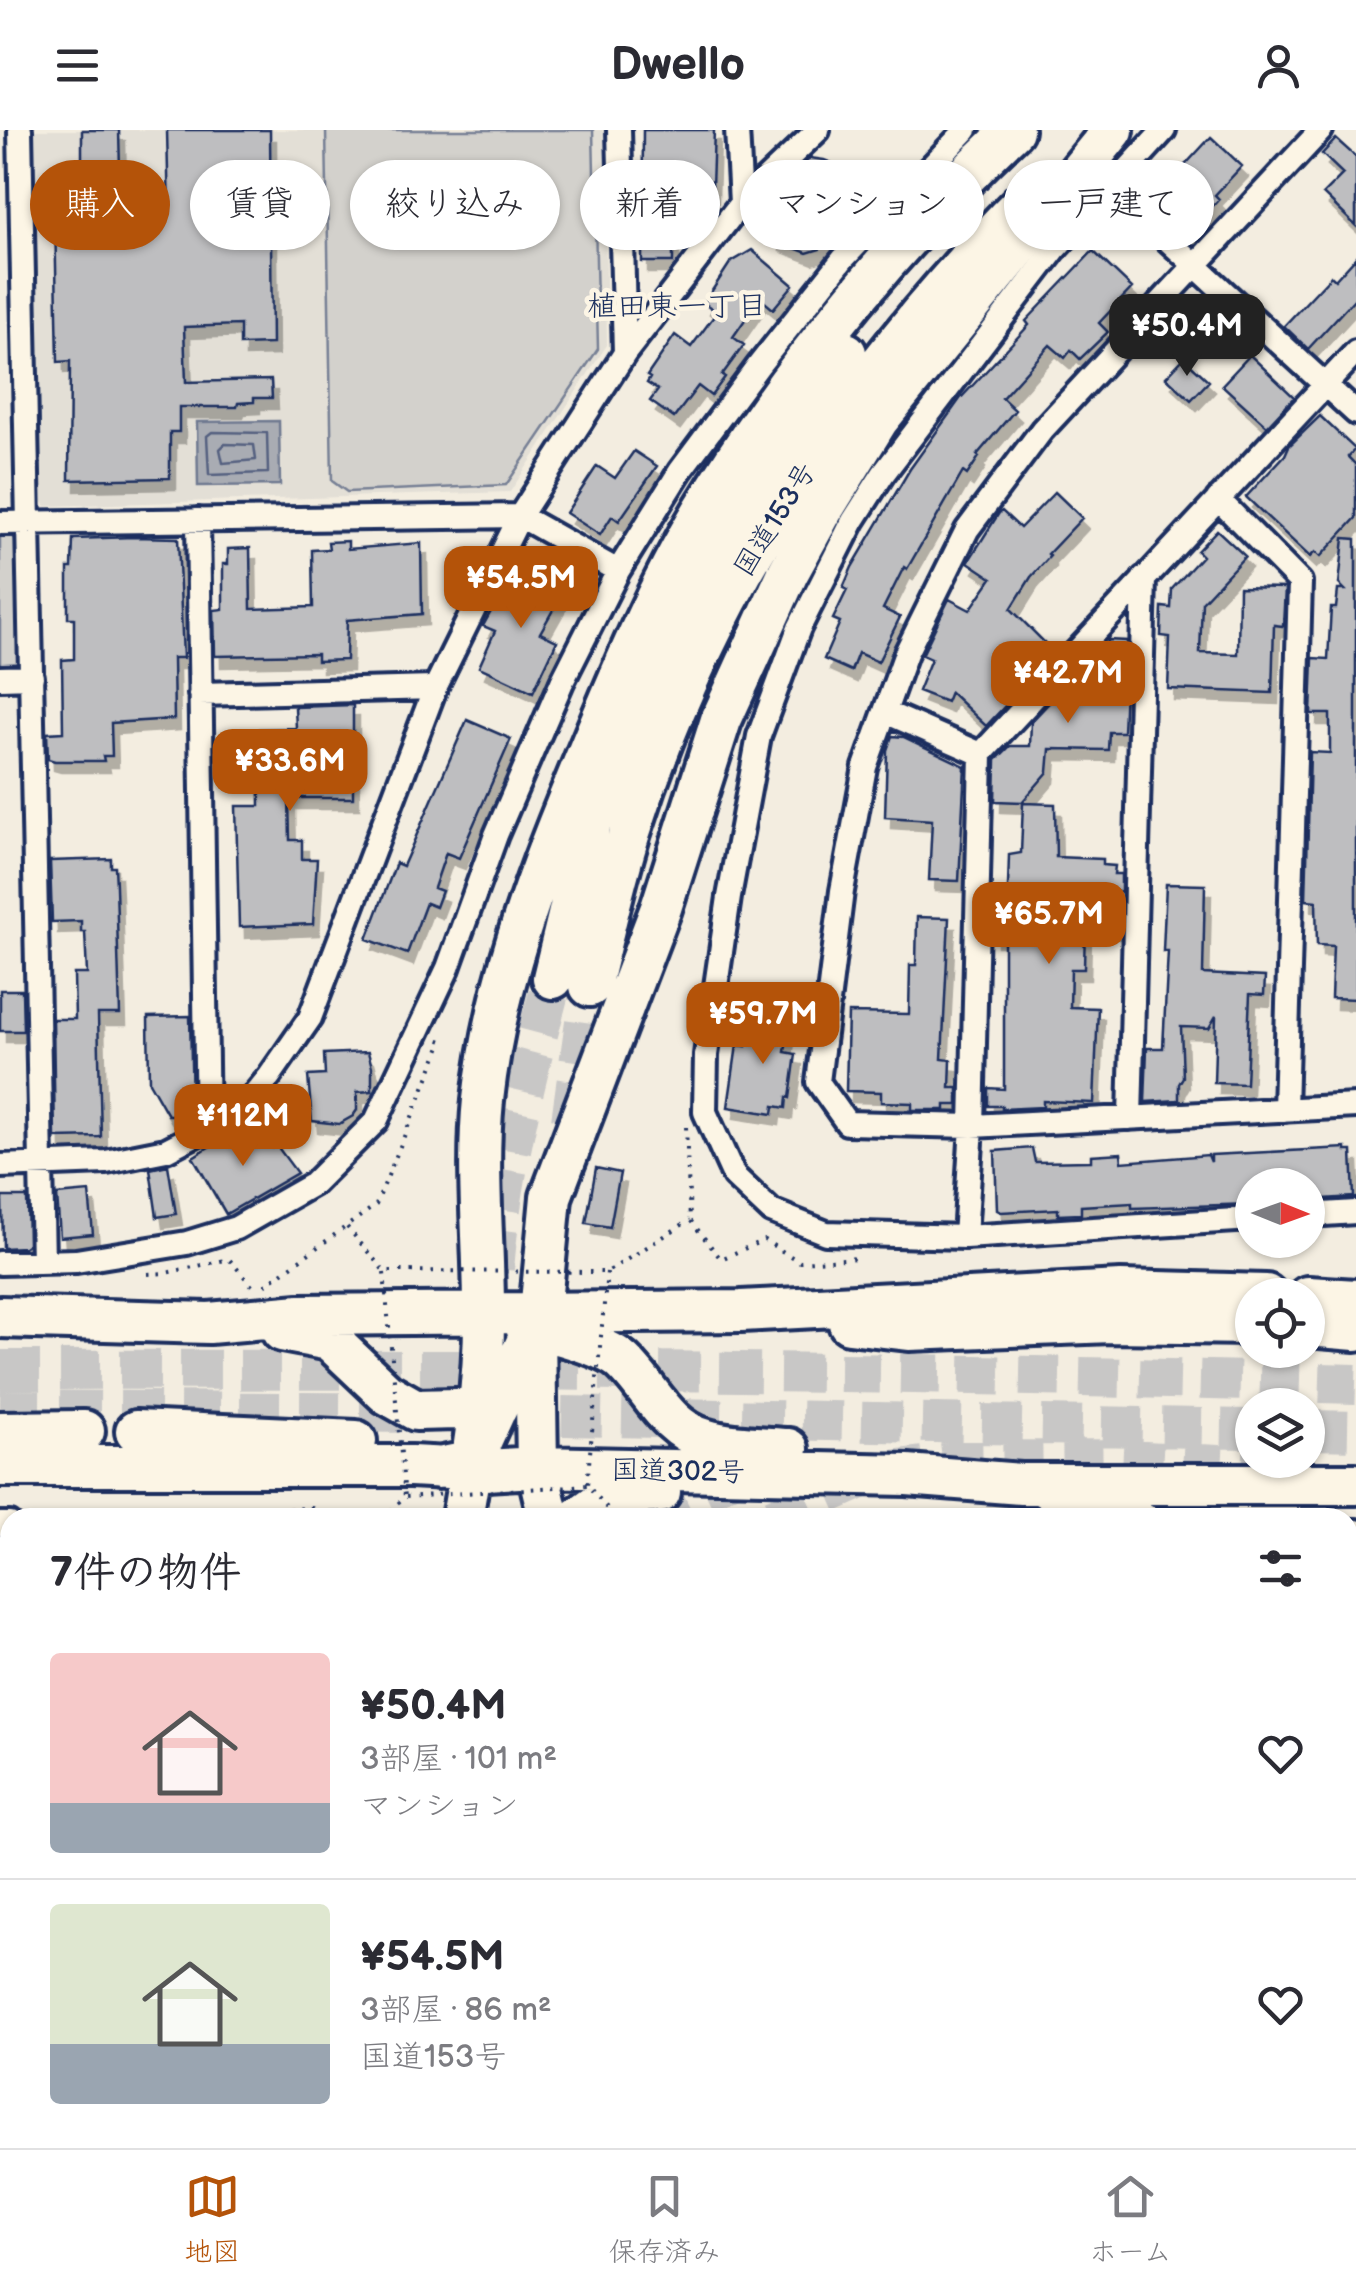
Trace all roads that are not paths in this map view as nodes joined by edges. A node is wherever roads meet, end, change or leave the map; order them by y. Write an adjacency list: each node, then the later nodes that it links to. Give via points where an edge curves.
1 (618, 130): 20 (street)
2 (737, 130): 14 (street)
3 (818, 130): 12 (street)
4 (966, 130): 28 (street, via 843,259 770,350 680,471)
5 (1013, 130): 53 (highway, via 943,196 776,397 714,491 630,648 506,970 480,1158)
6 (1044, 130): 7 (highway, 国道153号, via 958,217 819,387 738,512 668,645 590,825 571,982 668,728 764,530 853,397 982,243)
7 (1096, 130)
8 (1113, 130): 59 (highway, via 878,420 788,573 722,720 661,908 551,1197)
9 (1164, 130): 13 (street)
10 (1321, 130): 18 (street)
11 (13, 138): 27 (street)
12 (786, 160)
13 (1137, 160)
14 (740, 185)
15 (740, 204): 20 (street)
16 (1054, 250): 46 (street, via 883,474 799,628 759,736 706,1055 705,1112 734,1176 771,1210 826,1233)
17 (1179, 250): 18 (street)
18 (1196, 266): 21 (street); 34 (street, via 1042,430 966,530)
19 (1356, 352): 21 (street)
20 (625, 353): 24 (street)
21 (1325, 384): 22 (street); 23 (street)
22 (1356, 412)
23 (1218, 499): 29 (street); 37 (street, via 1300,582)
24 (520, 516): 25 (street); 28 (street); 32 (street)
25 (198, 520): 27 (street); 33 (street)
26 (0, 523): 27 (street)
27 (28, 523): 30 (street)
28 (618, 570): 47 (street, via 562,682 448,968 376,1121 313,1184 236,1228 187,1243)
29 (1144, 578): 35 (street); 38 (street)
30 (32, 677): 31 (street); 41 (street)
31 (0, 678)
32 (435, 688): 33 (street); 40 (street, via 310,1018 241,1110)
33 (200, 694): 40 (street)
34 (884, 712): 35 (street); 39 (street, via 865,767 842,891 818,1082 847,1123)
35 (981, 754): 39 (street)
36 (1356, 1106): 37 (street)
37 (1285, 1110): 38 (street)
38 (1130, 1118): 39 (street)
39 (972, 1126): 46 (street)
40 (207, 1131): 41 (street, via 166,1150)
41 (44, 1165): 42 (street); 47 (street)
42 (0, 1166)
43 (1356, 1212): 44 (street)
44 (1325, 1215)
45 (1235, 1220): 46 (street)
46 (965, 1238)
47 (43, 1262): 48 (street)
48 (0, 1263)
49 (1235, 1294): 52 (highway, via 1121,1291)
50 (1325, 1298): 51 (highway)
51 (1356, 1300)
52 (740, 1312): 56 (highway, via 910,1330); 59 (highway, via 595,1314)
53 (484, 1314): 55 (highway, via 300,1315); 59 (highway); 60 (highway)
54 (0, 1316): 55 (highway)
55 (209, 1323): 60 (highway, via 330,1340 386,1393 416,1410)
56 (1235, 1324)
57 (1325, 1327): 58 (highway)
58 (1356, 1330)
59 (542, 1335): 60 (highway); 68 (highway); 71 (highway, via 617,1357 676,1424 702,1439 928,1459)
60 (495, 1413): 68 (highway); 69 (highway)
61 (88, 1431): 63 (highway)
62 (136, 1431): 69 (highway, via 378,1442 403,1464)
63 (0, 1432)
64 (1325, 1456): 65 (highway)
65 (1356, 1457)
66 (1235, 1459): 73 (highway)
67 (0, 1466): 69 (highway, 国道302号)
68 (537, 1467): 69 (highway, 国道302号); 70 (highway, 国道302号); 76 (highway)
69 (447, 1471): 75 (highway)
70 (907, 1475): 71 (highway, 国道302号); 74 (highway, via 850,1492 647,1491)
71 (1014, 1483): 73 (highway, 国道302号); 77 (street)
72 (1356, 1484): 73 (highway, 国道302号)
73 (1093, 1485)
74 (582, 1501)
75 (460, 1508)
76 (547, 1508)
77 (1067, 1508)

